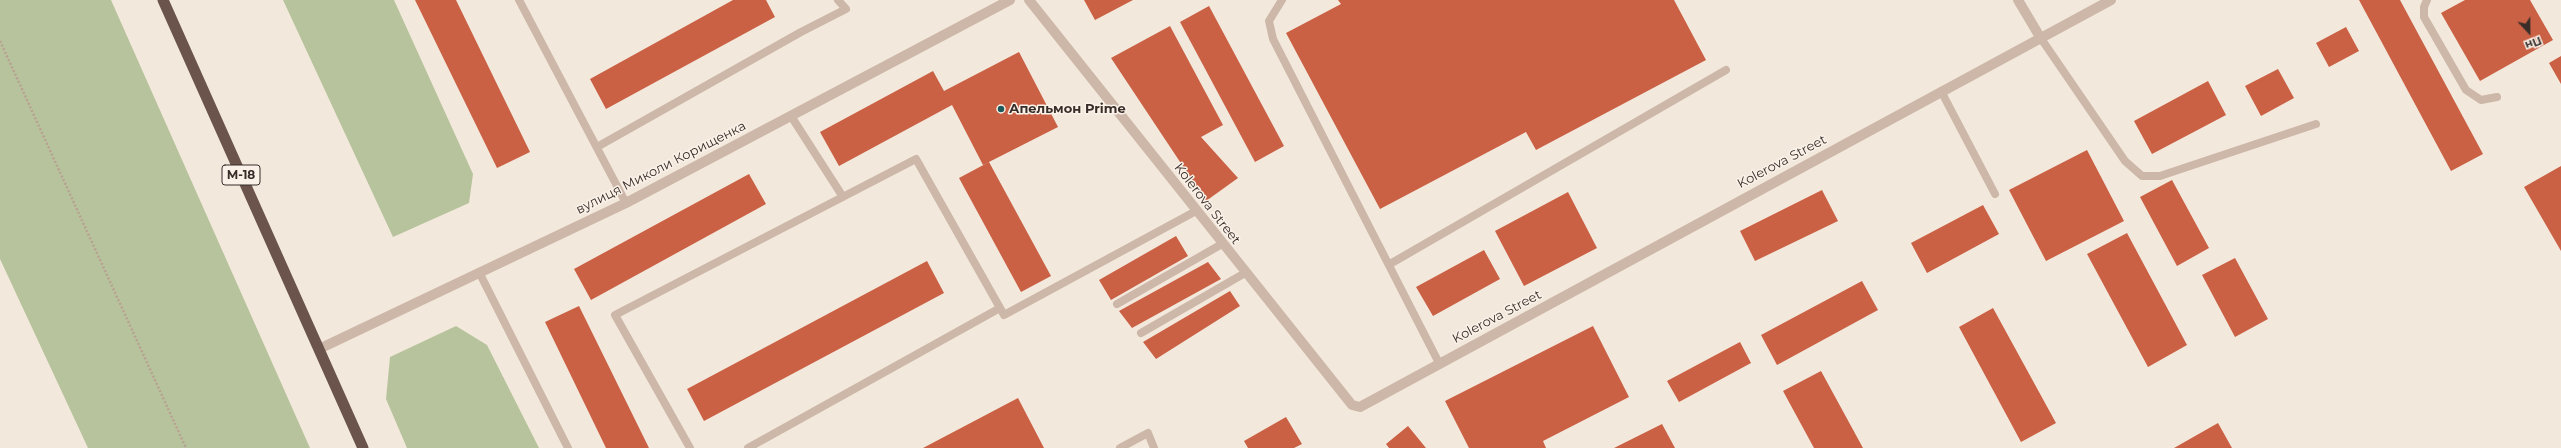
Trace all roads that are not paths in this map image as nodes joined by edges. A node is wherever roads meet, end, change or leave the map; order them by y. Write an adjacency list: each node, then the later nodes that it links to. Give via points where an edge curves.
1 (163, 0): 28 (highway, М-18)
2 (520, 0): 16 (lane)
3 (838, 0): 16 (lane, via 846,9)
4 (1010, 0): 14 (street, вулиця Миколи Корищенка)
5 (1029, 0): 20 (street, Kolerova Street)
6 (1282, 0): 22 (lane, via 1269,21 1273,39)
7 (2018, 0): 10 (street)
8 (2111, 0): 10 (street, Kolerova Street)
9 (2427, 0): 13 (lane, via 2424,18 2466,90 2481,100)
10 (2040, 37): 12 (street, Kolerova Street); 15 (lane, via 2125,161 2142,176 2160,176)
11 (1726, 70): 22 (lane)
12 (1941, 91): 17 (lane); 29 (street, Kolerova Street)
13 (2497, 97)
14 (791, 116): 18 (lane); 19 (street, вулиця Миколи Корищенка)
15 (2316, 124)
16 (597, 147): 19 (lane)
17 (1995, 194)
18 (843, 197): 26 (lane, via 916,159); 32 (lane, via 615,315)
19 (626, 203): 23 (street, вулиця Миколи Корищенка)
20 (1196, 211): 21 (street, Kolerova Street); 26 (lane, via 1004,315)
21 (1222, 244): 24 (street, Kolerova Street); 25 (lane)
22 (1390, 264): 29 (lane)
23 (479, 272): 28 (street, вулиця Миколи Корищенка); 31 (lane)
24 (1245, 273): 27 (lane); 29 (street, Kolerova Street, via 1352,405 1360,407)
25 (1117, 304)
26 (1000, 308): 33 (lane)
27 (1141, 333)
28 (319, 349): 30 (highway, М-18)
29 (1440, 363)
30 (363, 448)
31 (568, 448)
32 (690, 448)
33 (748, 448)
34 (1120, 448): 35 (lane, via 1148,433)
35 (1154, 448)

